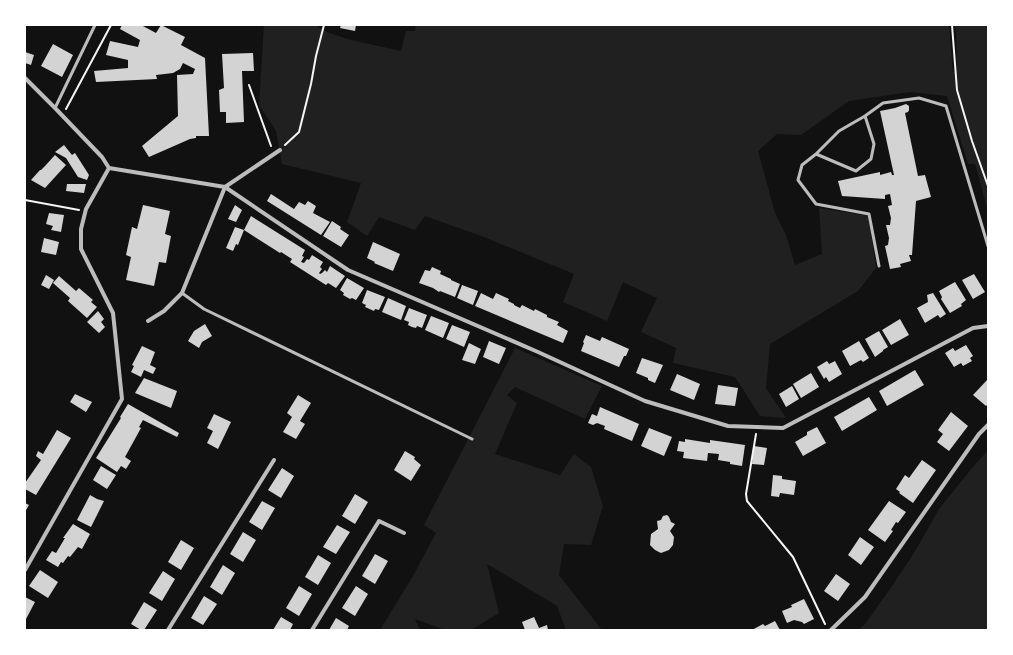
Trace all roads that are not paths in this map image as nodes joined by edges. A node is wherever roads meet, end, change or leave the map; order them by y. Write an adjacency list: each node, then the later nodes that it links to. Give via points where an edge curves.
1 (95, 25): 3 (lane)
2 (25, 78): 3 (street)
3 (55, 108): 7 (street, via 102,157)
4 (865, 116): 6 (lane, via 839,131); 6 (lane, via 874,144 871,159 856,170); 9 (lane, via 883,103 918,98 946,106)
5 (280, 150): 8 (street)
6 (816, 154): 10 (lane, via 802,165 798,180 816,204 869,214)
7 (109, 168): 8 (street); 18 (street, via 86,211 81,229 81,249 113,313 122,399)
8 (226, 187): 11 (street); 13 (street, via 348,270 645,401 728,426 783,428 973,328)
9 (988, 246)
10 (879, 266)
11 (182, 293): 12 (street, via 164,311); 15 (lane, via 204,309)
12 (148, 321)
13 (988, 326)
14 (988, 425): 21 (street, via 979,434 865,597)
15 (472, 439)
16 (274, 460): 19 (street)
17 (404, 533): 20 (street, via 379,521)
18 (25, 570)
19 (168, 630)
20 (312, 630)
21 (829, 630)

